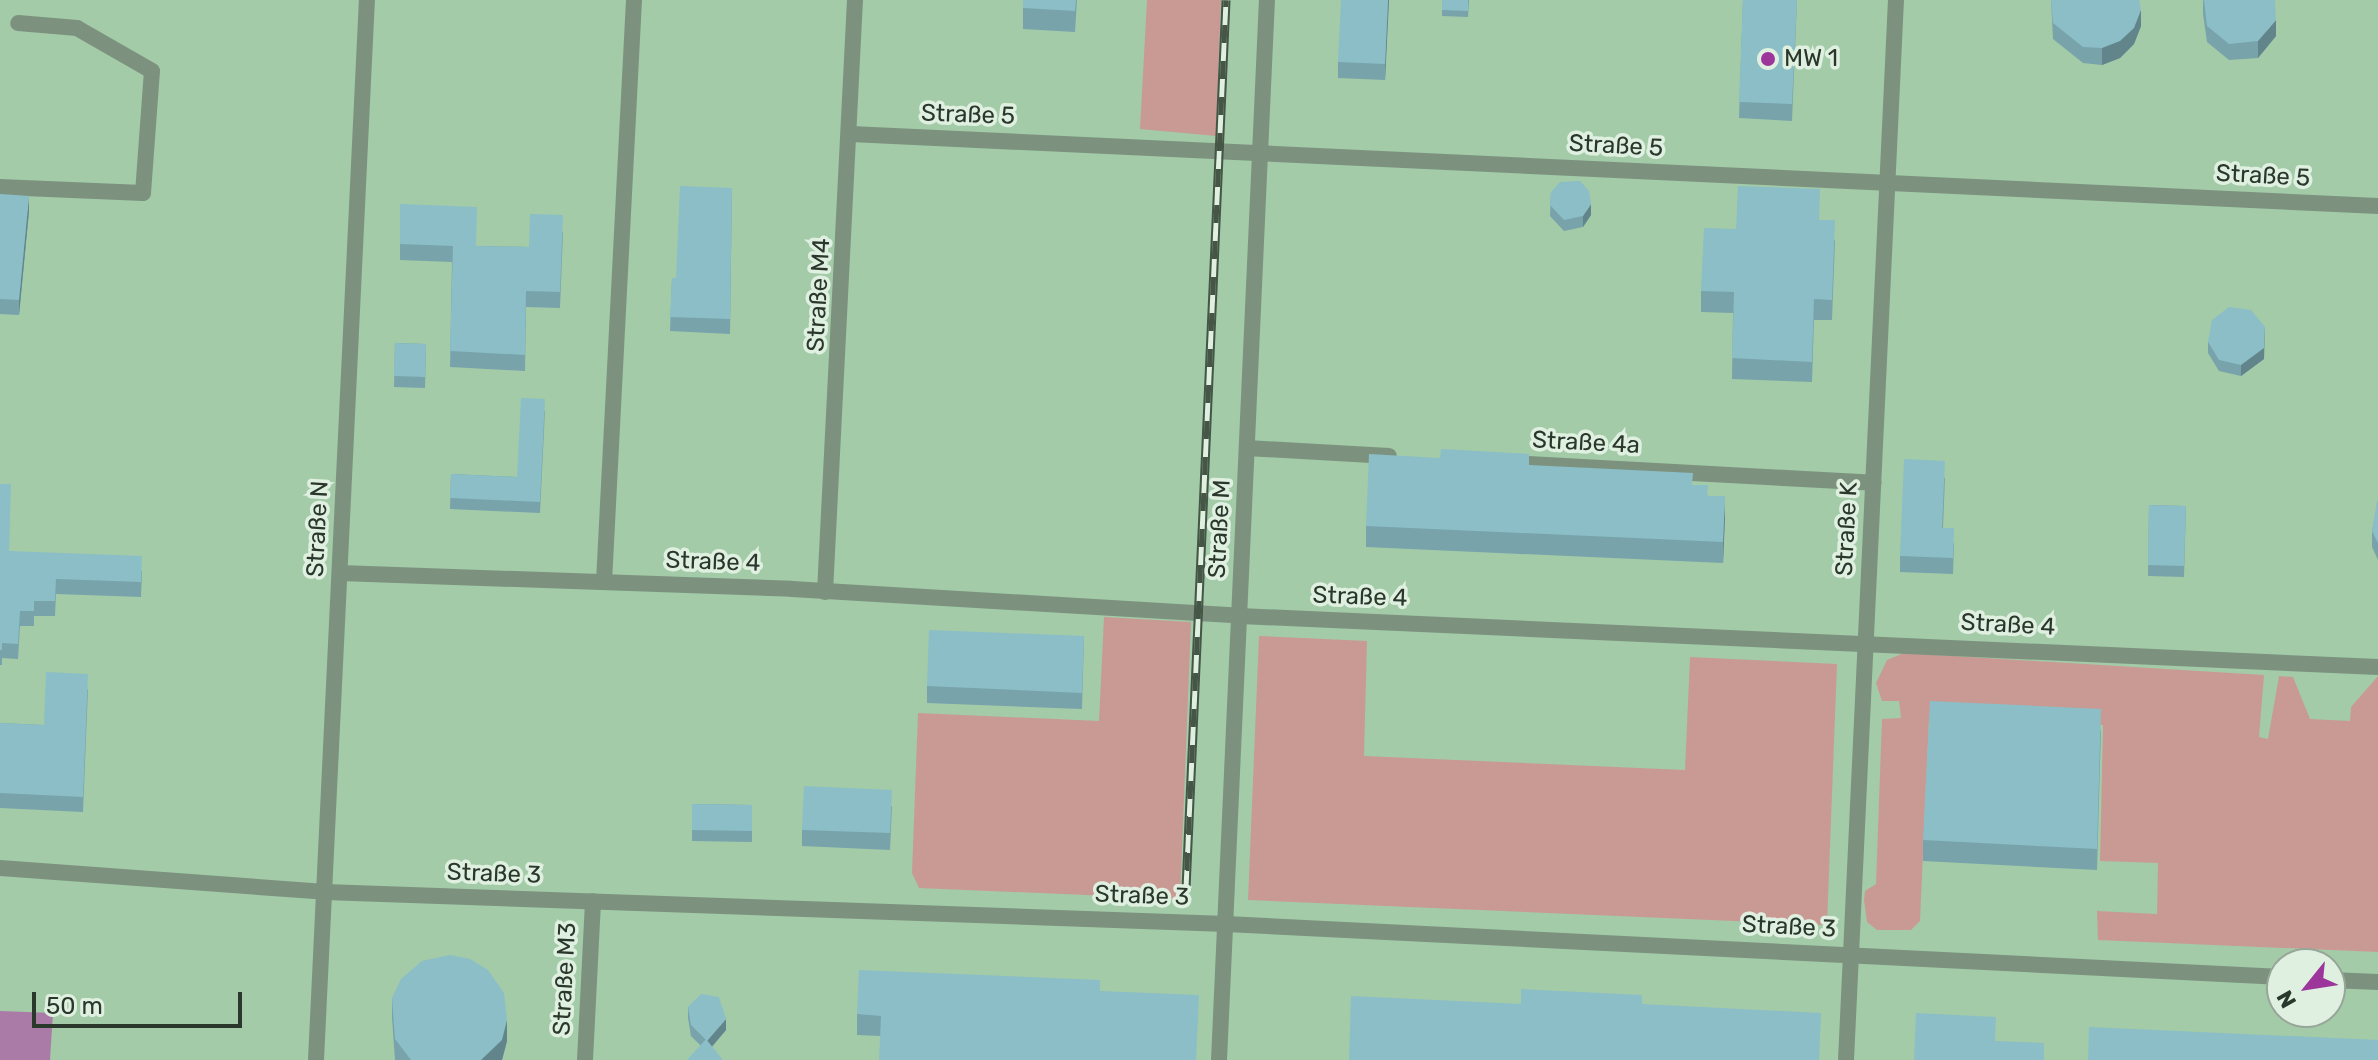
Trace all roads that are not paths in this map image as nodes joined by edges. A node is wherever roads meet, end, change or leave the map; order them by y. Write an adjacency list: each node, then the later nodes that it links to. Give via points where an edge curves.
1 (367, 0): 16 (lane, Straße N)
2 (634, 0): 17 (lane)
3 (855, 0): 7 (lane, Straße M4)
4 (1267, 0): 8 (lane, Straße M)
5 (1896, 0): 9 (lane, Straße K)
6 (18, 23): 10 (lane, via 77,28 152,71 143,193)
7 (851, 134): 8 (lane, Straße 5); 18 (lane, Straße M4)
8 (1261, 153): 9 (lane, Straße 5); 12 (lane, Straße M)
9 (1888, 183): 11 (lane, Straße 5); 15 (lane, Straße K)
10 (0, 187)
11 (2378, 206)
12 (1247, 448): 13 (lane); 19 (lane, Straße M)
13 (1404, 457)
14 (1482, 461): 15 (lane, Straße 4a)
15 (1873, 483): 20 (lane, Straße K)
16 (340, 573): 17 (lane, Straße 4); 23 (lane, Straße N)
17 (604, 582): 18 (lane, Straße 4)
18 (825, 592): 19 (lane, Straße 4)
19 (1240, 616): 20 (lane, Straße 4); 25 (lane, Straße M)
20 (1866, 643): 21 (lane, Straße 4); 26 (lane, Straße K)
21 (2378, 667)
22 (0, 868): 23 (lane, Straße 3)
23 (325, 892): 24 (lane, Straße 3); 30 (lane, Straße N)
24 (593, 901): 25 (lane, Straße 3); 31 (lane, Straße M3)
25 (1226, 924): 26 (lane, Straße 3); 32 (lane, Straße M)
26 (1851, 954): 27 (lane, Straße 3); 33 (lane, Straße K)
27 (2266, 976)
28 (2346, 981): 29 (lane)
29 (2378, 982)
30 (316, 1060)
31 (585, 1060)
32 (1219, 1060)
33 (1846, 1060)

